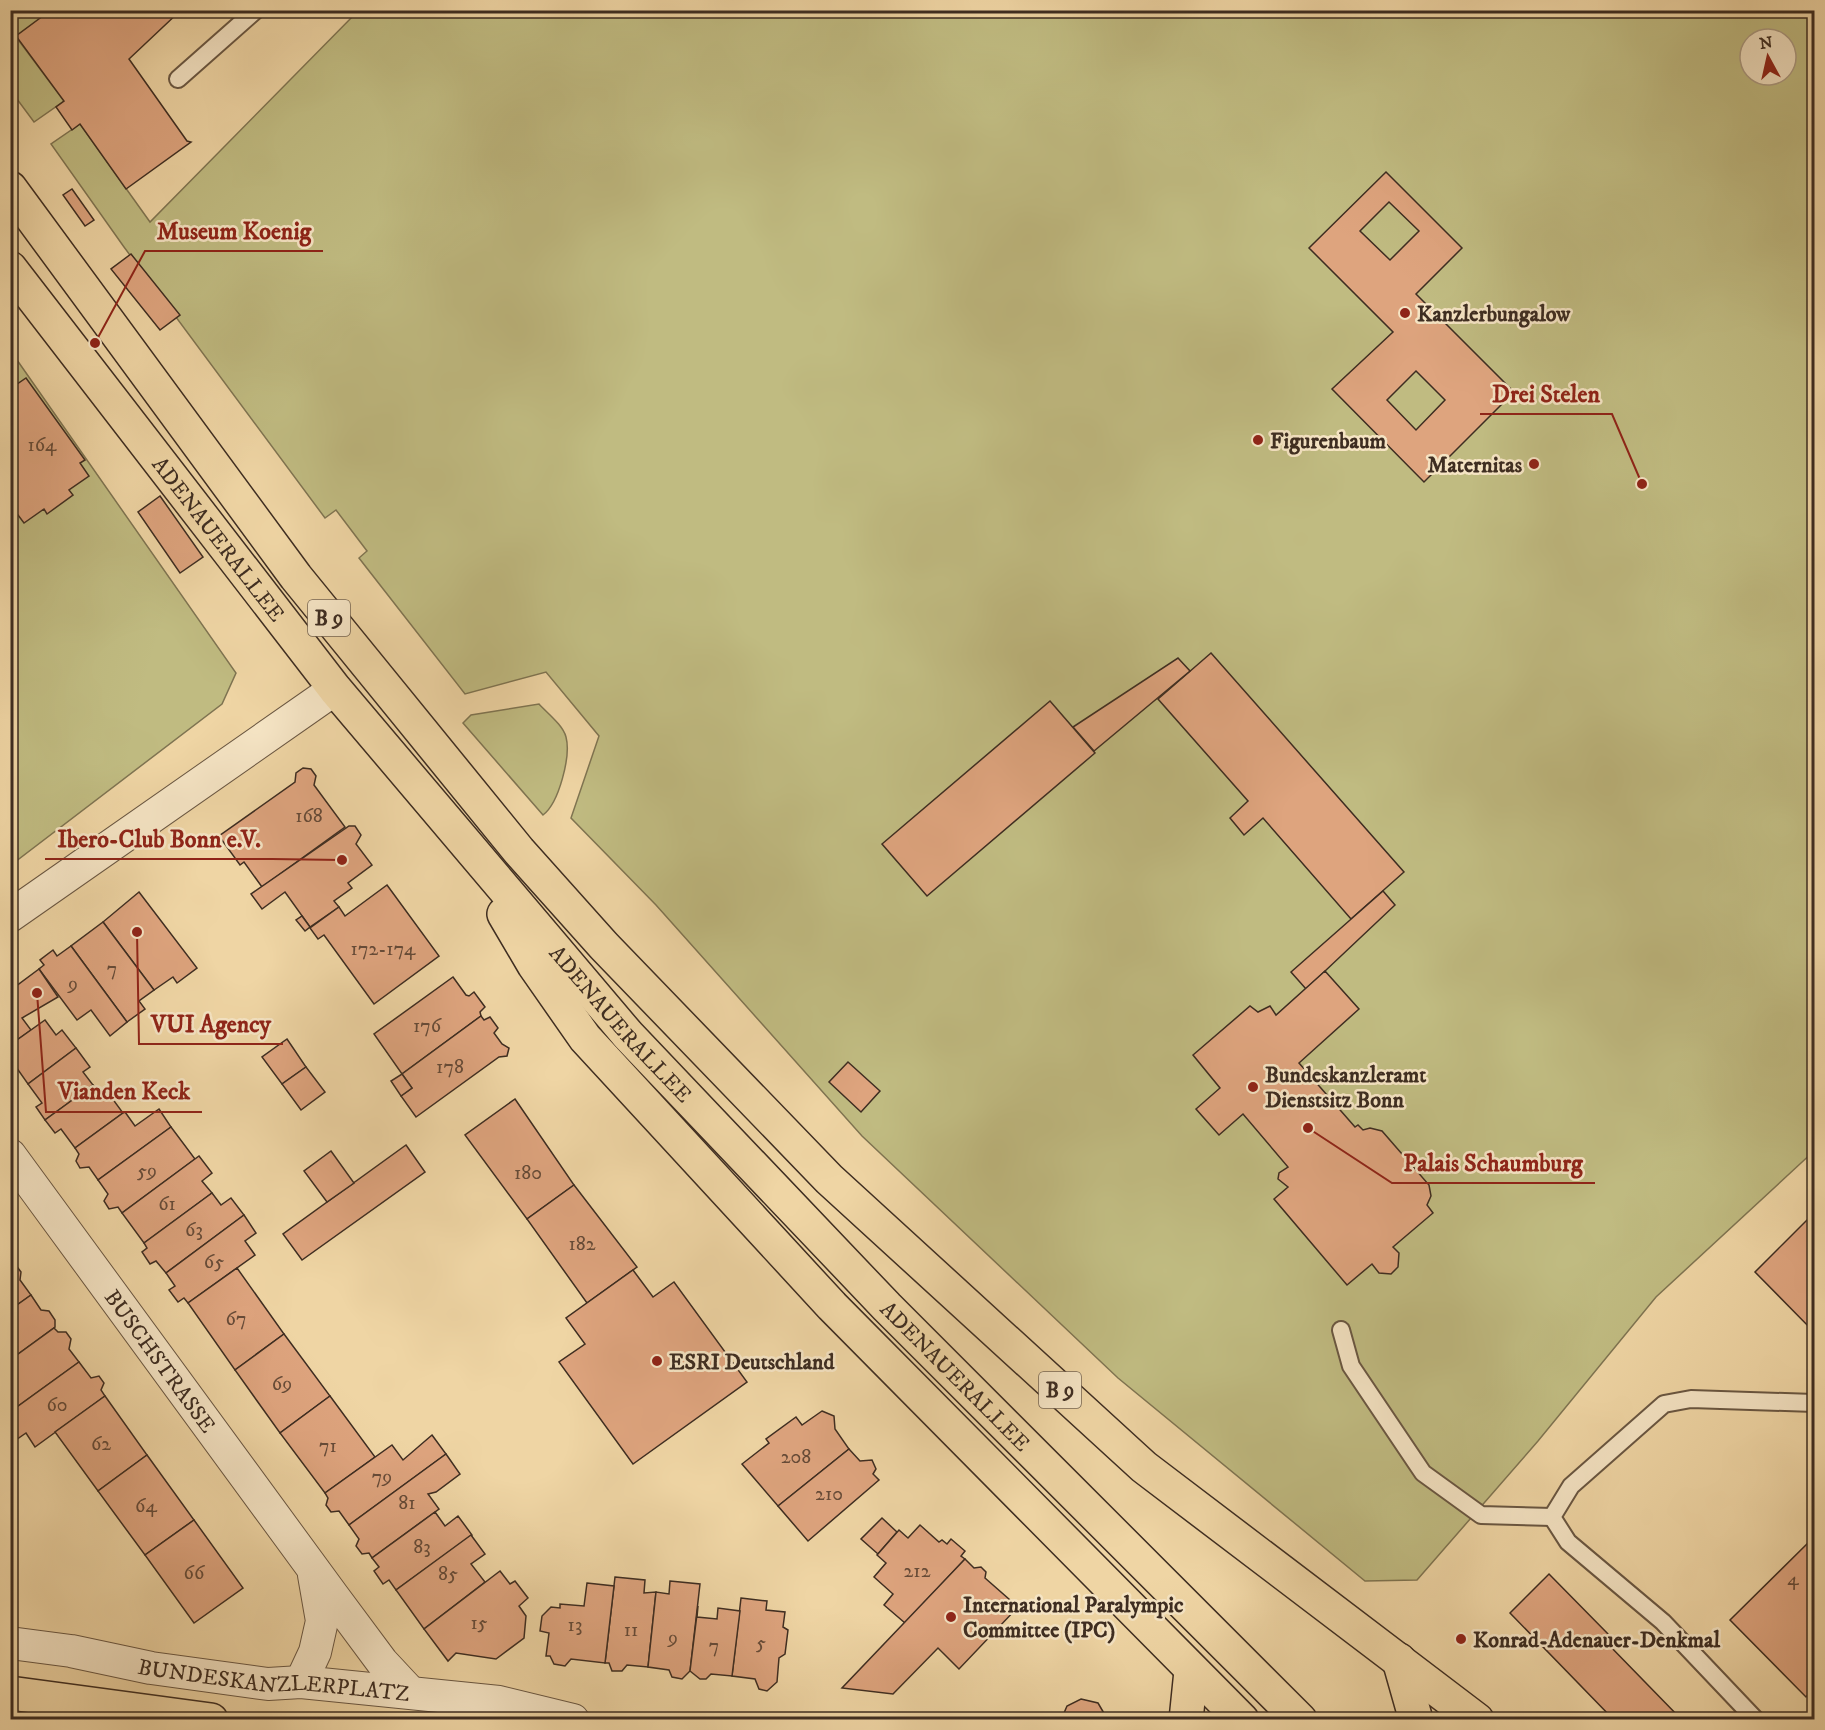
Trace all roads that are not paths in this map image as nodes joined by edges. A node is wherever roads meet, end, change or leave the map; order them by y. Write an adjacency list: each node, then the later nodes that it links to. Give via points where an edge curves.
1 (256, 10): 2 (lane)
2 (178, 79)
3 (10, 188): 14 (main road, ADENAUERALLEE / B 9, via 296,577 519,851 604,946 838,1187 1144,1467)
4 (10, 268): 5 (main road, ADENAUERALLEE / B 9)
5 (335, 689): 6 (main road, ADENAUERALLEE / B 9); 7 (street)
6 (473, 854): 15 (main road, via 508,922 585,1038 832,1306); 23 (main road, ADENAUERALLEE / B 9, via 628,1035 871,1290)
7 (10, 916)
8 (10, 1155): 12 (street, BUSCHSTRASSE)
9 (1341, 1330): 11 (lane, via 1351,1366 1423,1473 1481,1515)
10 (1815, 1403): 11 (lane, via 1691,1399 1664,1404 1571,1486)
11 (1552, 1517): 26 (lane, via 1568,1542 1663,1622)
12 (313, 1565): 16 (street, BUSCHSTRASSE, via 322,1622 315,1652); 17 (street, BUSCHSTRASSE, via 382,1662)
13 (10, 1643): 16 (street, BUNDESKANZLERPLATZ, via 268,1684)
14 (1399, 1660): 24 (main road); 25 (main road, B 9)
15 (1191, 1671): 21 (main road); 22 (main road)
16 (301, 1682): 17 (street, BUNDESKANZLERPLATZ)
17 (410, 1692): 20 (street, BUNDESKANZLERPLATZ, via 499,1702)
18 (10, 1693): 19 (main road)
19 (211, 1719)
20 (573, 1719)
21 (1186, 1719)
22 (1242, 1719)
23 (1300, 1719)
24 (1416, 1719)
25 (1477, 1719)
26 (1756, 1719)

